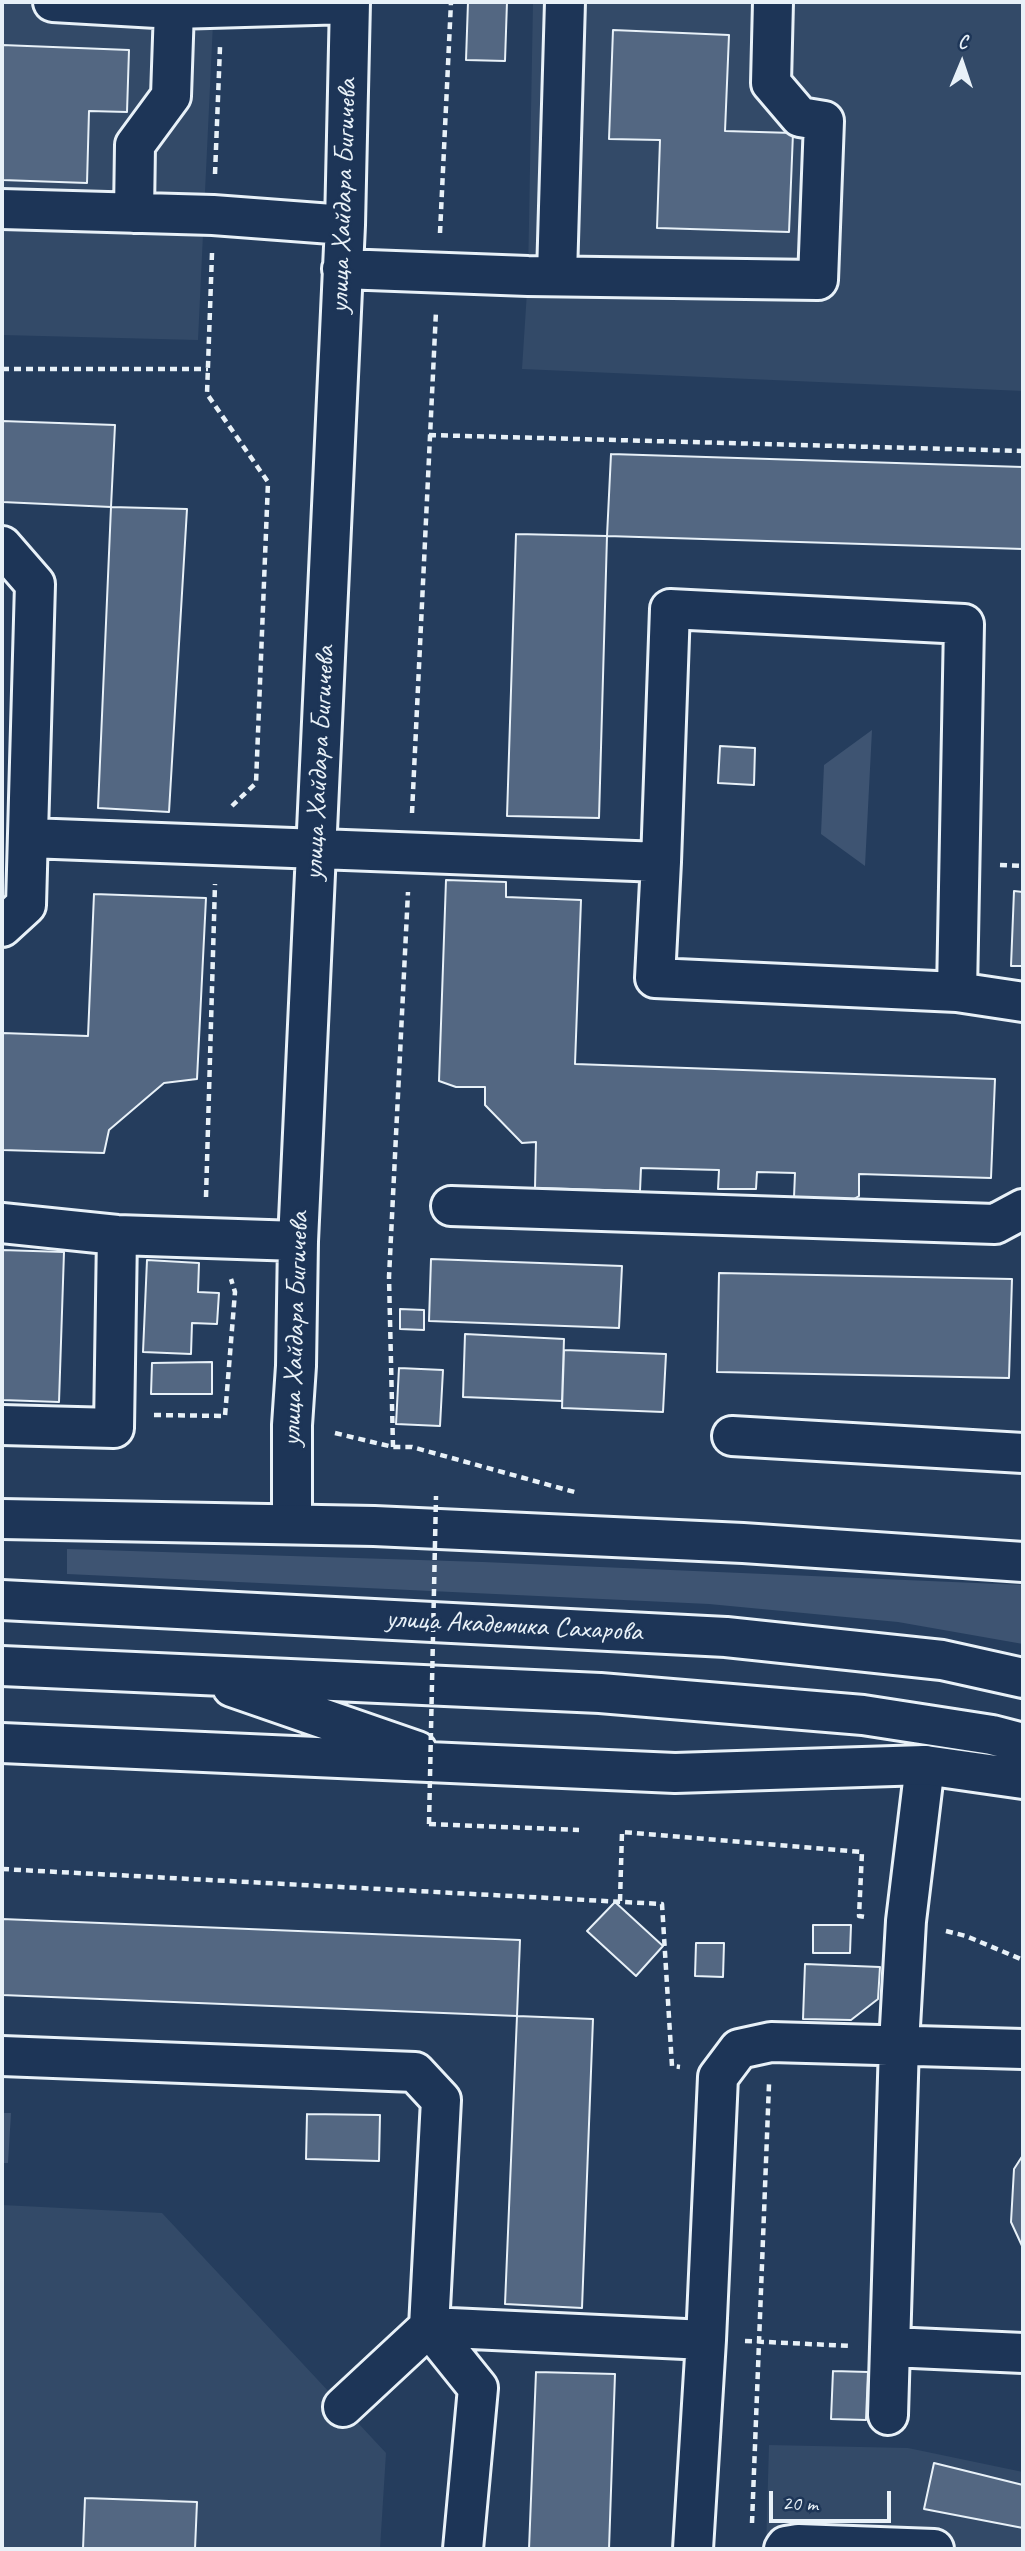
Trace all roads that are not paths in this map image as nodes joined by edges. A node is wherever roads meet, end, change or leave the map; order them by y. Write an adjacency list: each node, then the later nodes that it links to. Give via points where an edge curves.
1 (52, 2): 5 (main road)
2 (565, 2): 10 (main road)
3 (773, 2): 10 (main road, via 771,83 800,117 824,121 818,280)
4 (350, 3): 5 (main road); 8 (main road, улица Хайдара Бигичева)
5 (173, 9): 7 (main road, via 171,96 135,145)
6 (2, 209): 7 (main road)
7 (134, 213): 8 (main road)
8 (345, 225): 9 (main road, улица Хайдара Бигичева)
9 (342, 269): 10 (main road); 13 (main road, улица Хайдара Бигичева)
10 (557, 275)
11 (2, 546): 12 (main road, via 35,584)
12 (29, 838): 13 (main road); 15 (main road, via 26,905)
13 (316, 850): 14 (main road); 22 (main road, улица Хайдара Бигичева)
14 (661, 862): 16 (main road, via 655,978); 16 (main road, via 670,609 964,624)
15 (2, 927)
16 (957, 992): 17 (main road)
17 (1023, 1003)
18 (452, 1206): 19 (main road, via 995,1224)
19 (1023, 1209)
20 (2, 1223): 21 (main road)
21 (117, 1235): 22 (main road); 23 (main road, via 114,1428)
22 (298, 1241): 27 (main road, улица Хайдара Бигичева)
23 (2, 1425)
24 (732, 1436): 25 (main road)
25 (1023, 1453)
26 (2, 1519): 27 (main road)
27 (292, 1523): 28 (main road, via 743,1543)
28 (1023, 1562)
29 (2, 1600): 32 (main road, улица Академика Сахарова, via 726,1637 942,1660)
30 (2, 1666): 31 (main road)
31 (190, 1673): 34 (main road, via 738,1704 863,1715); 35 (main road)
32 (1023, 1678)
33 (2, 1743): 35 (main road)
34 (1023, 1743)
35 (457, 1764): 36 (main road, via 675,1773)
36 (925, 1765): 37 (main road); 38 (main road, via 906,1921)
37 (1023, 1779)
38 (899, 2044): 39 (main road); 42 (main road, via 771,2042 739,2049 718,2077); 43 (main road)
39 (1023, 2049)
40 (2, 2056): 41 (main road, via 415,2072 442,2100)
41 (429, 2327): 42 (main road); 45 (main road); 48 (main road, via 478,2388)
42 (706, 2340): 49 (main road)
43 (891, 2347): 44 (main road); 46 (main road)
44 (1023, 2353)
45 (343, 2407)
46 (888, 2415)
47 (768, 2542): 50 (main road)
48 (463, 2549)
49 (693, 2549)
50 (934, 2549)

